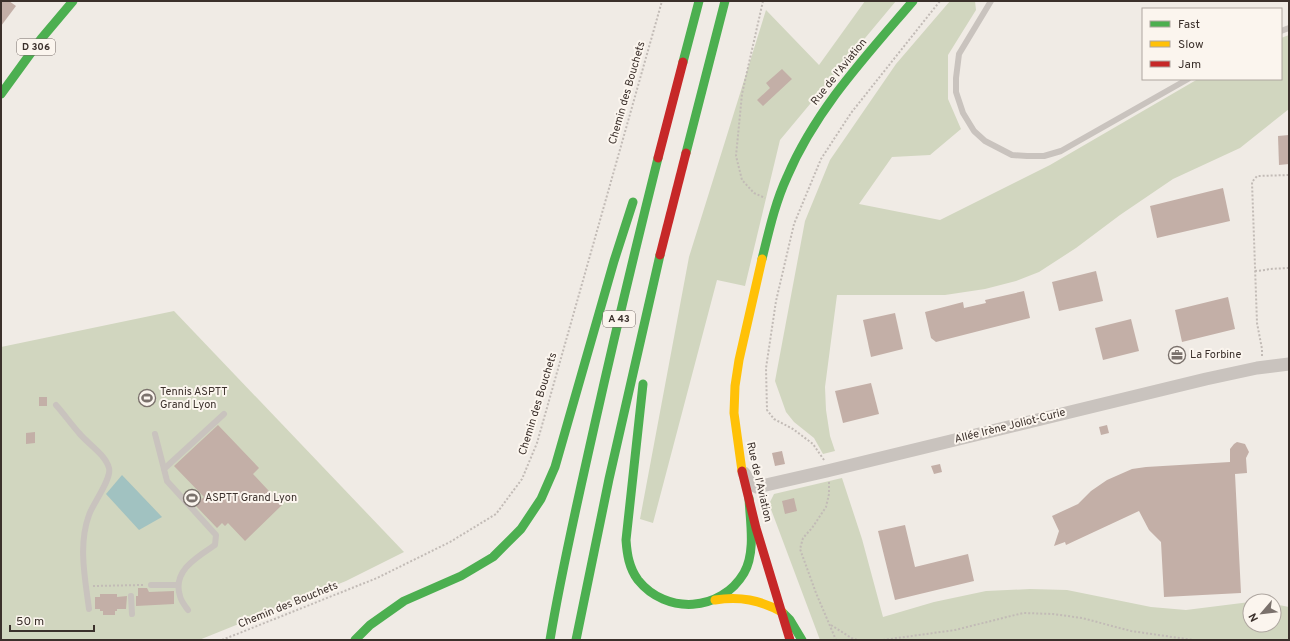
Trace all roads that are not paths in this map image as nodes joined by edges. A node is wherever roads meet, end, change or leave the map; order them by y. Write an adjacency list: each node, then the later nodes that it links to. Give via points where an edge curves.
1 (73, 1): 7 (main road, D 306)
2 (699, 1): 8 (main road, A 43)
3 (725, 1): 11 (main road, A 43)
4 (913, 1): 12 (main road, Rue de l'Aviation, via 849,75 820,114 796,156 777,202)
5 (991, 1): 6 (lane, via 959,54 956,92 963,113 974,131 985,141 1012,155 1044,156 1062,151)
6 (1186, 80)
7 (1, 94)
8 (667, 118): 9 (main road); 34 (main road, A 43, via 586,463)
9 (646, 168)
10 (638, 190): 33 (main road, via 614,261 555,467 541,499 521,529 493,557 461,576 404,601 370,625)
11 (656, 274): 13 (main road); 35 (main road, A 43, via 607,487)
12 (747, 327): 16 (main road, Rue de l'Aviation); 21 (main road, Rue de l'Aviation, via 736,369 734,412)
13 (646, 361)
14 (1289, 364): 21 (street, Allée Irène Joliot-Curie, via 1206,379 758,490 750,483)
15 (644, 377): 26 (main road, via 626,541 629,560 640,583 660,599 685,605)
16 (744, 390)
17 (56, 405): 28 (lane, via 105,459 109,468 108,478 89,515 84,538 83,564)
18 (224, 414): 20 (lane)
19 (155, 434): 20 (lane)
20 (164, 469): 24 (lane, via 167,481 216,535 215,545 187,564)
21 (748, 470): 22 (main road, Rue de l'Aviation)
22 (749, 498): 26 (main road, via 751,544 747,566 734,586); 30 (main road, Rue de l'Aviation)
23 (151, 585): 24 (lane)
24 (178, 585): 29 (lane, via 180,597)
25 (131, 596): 31 (lane)
26 (715, 600): 30 (main road, via 755,599)
27 (792, 608): 32 (main road)
28 (89, 609)
29 (188, 610)
30 (782, 612): 32 (main road); 36 (main road, Rue de l'Aviation)
31 (132, 614)
32 (802, 639)
33 (355, 640)
34 (550, 640)
35 (576, 640)
36 (790, 640)

